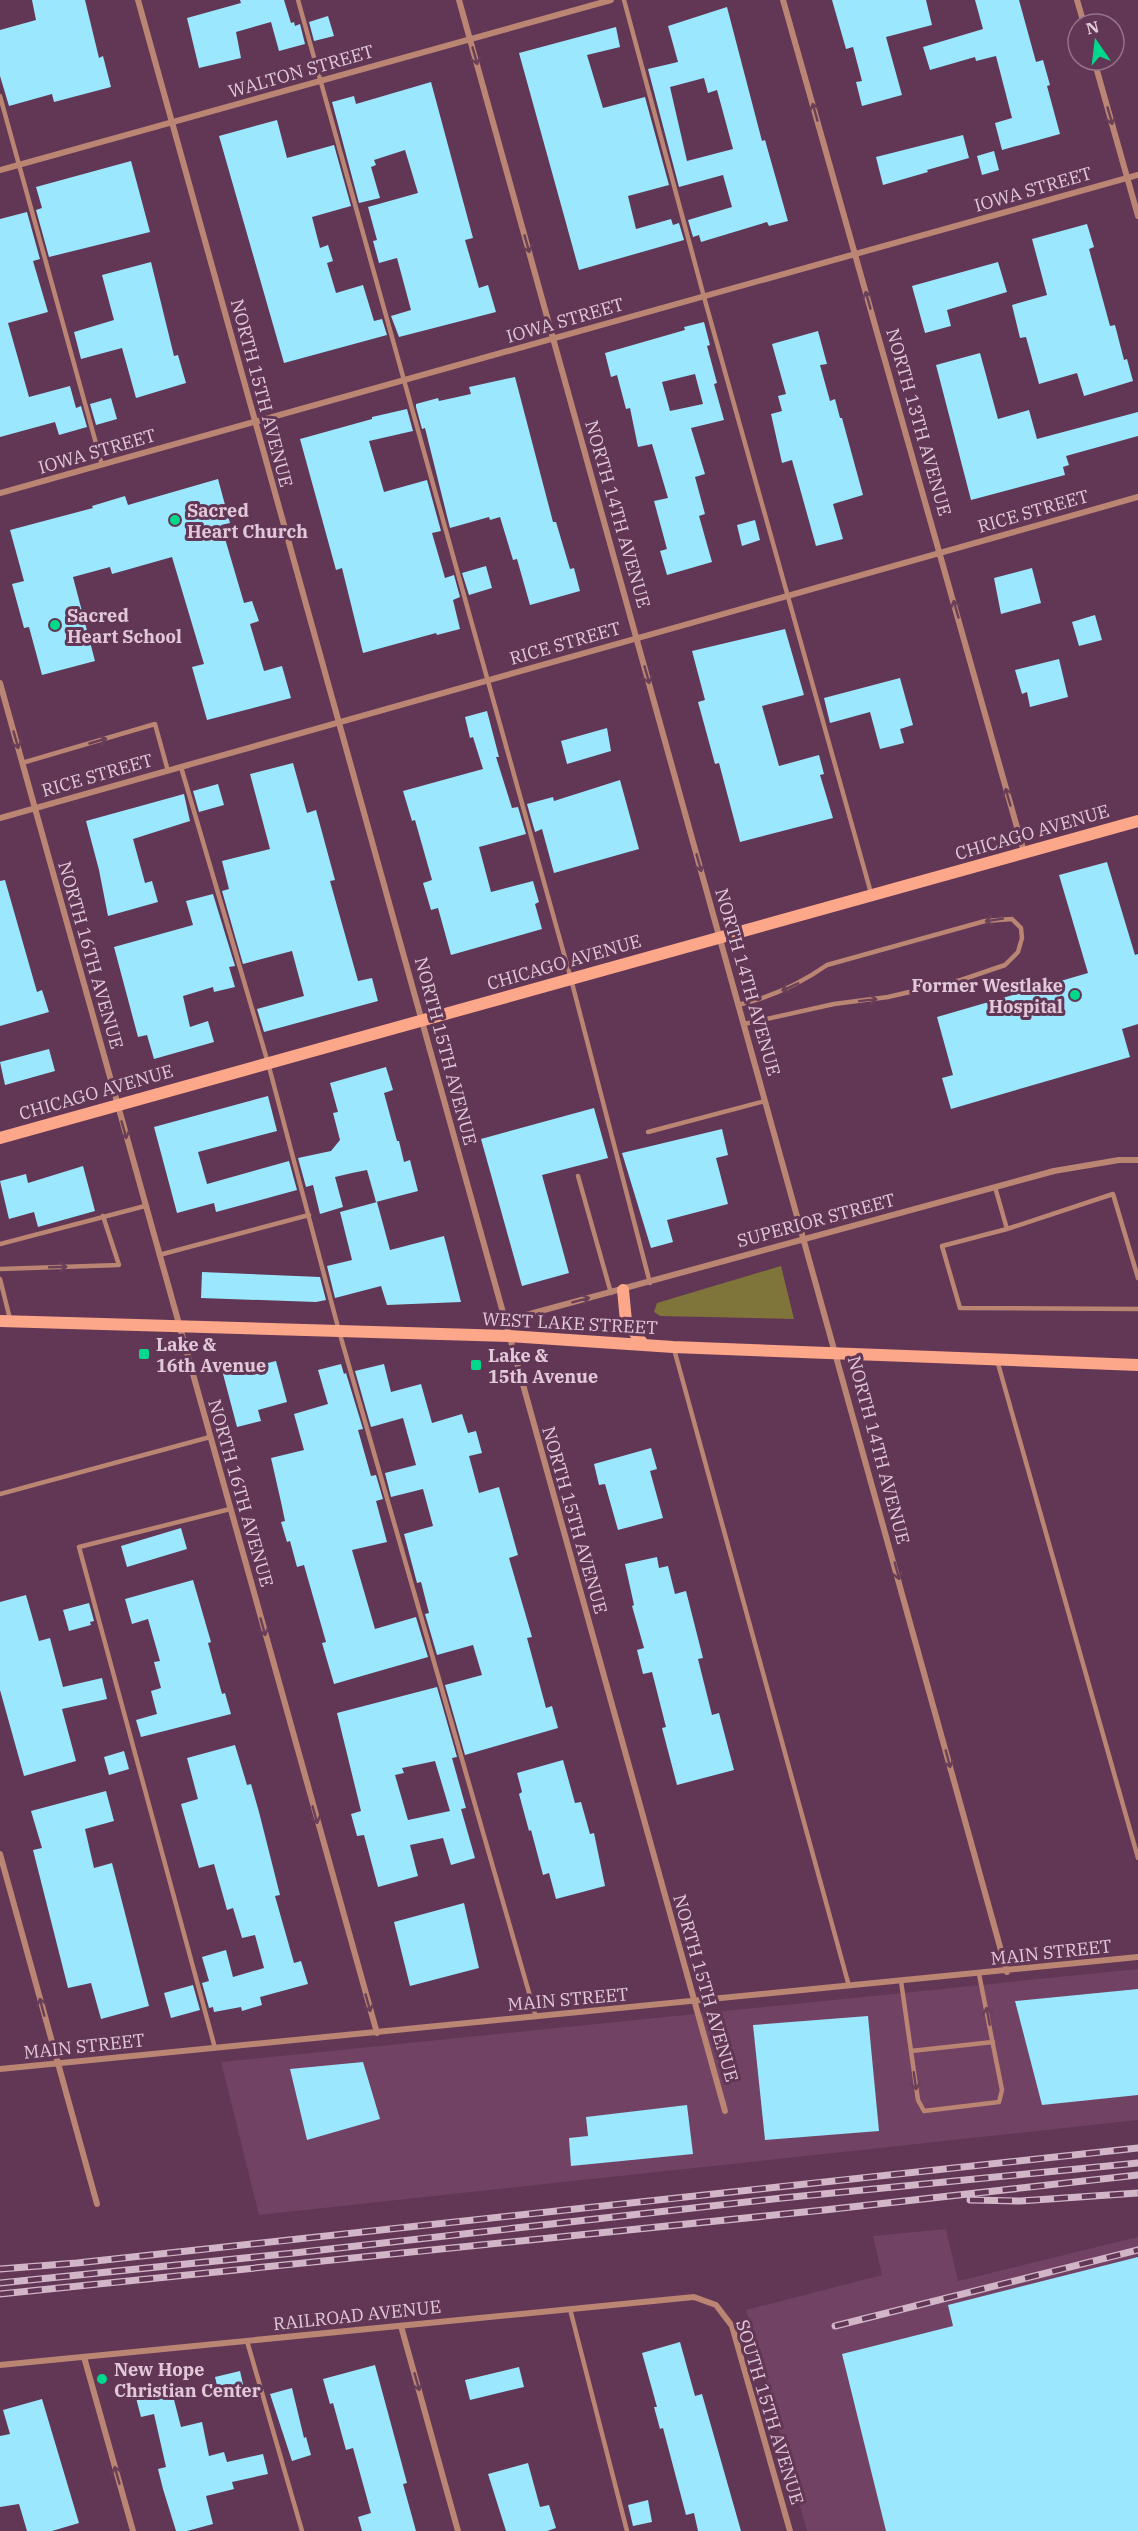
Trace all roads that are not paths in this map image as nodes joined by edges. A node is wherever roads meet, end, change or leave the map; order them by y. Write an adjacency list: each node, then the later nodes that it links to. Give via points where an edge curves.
1 (138, 0): 11 (street, NORTH 15TH AVENUE)
2 (298, 0): 9 (lane)
3 (459, 0): 7 (street, NORTH 14TH AVENUE)
4 (611, 0): 7 (street, WALTON STREET)
5 (624, 0): 18 (lane)
6 (783, 0): 17 (street, NORTH 13TH AVENUE, one-way to 6)
7 (470, 39): 9 (street, WALTON STREET); 19 (street, NORTH 14TH AVENUE, one-way to 19)
8 (1097, 72): 15 (street, one-way to 15)
9 (320, 81): 11 (street, WALTON STREET); 20 (lane)
10 (0, 96): 12 (lane)
11 (173, 122): 12 (street, WALTON STREET); 21 (street, NORTH 15TH AVENUE)
12 (19, 165): 13 (street, WALTON STREET); 22 (lane)
13 (0, 170)
14 (1138, 175): 15 (street, IOWA STREET)
15 (1128, 178): 16 (street); 17 (street, IOWA STREET)
16 (1138, 216)
17 (856, 254): 18 (street, IOWA STREET); 25 (street, NORTH 13TH AVENUE, one-way to 17)
18 (704, 297): 19 (street, IOWA STREET); 26 (lane)
19 (554, 339): 20 (street, IOWA STREET); 27 (street, NORTH 14TH AVENUE)
20 (403, 381): 21 (street, IOWA STREET); 28 (lane)
21 (254, 422): 22 (street, IOWA STREET); 30 (street, NORTH 15TH AVENUE)
22 (102, 465): 23 (street, IOWA STREET)
23 (0, 493)
24 (1138, 497): 25 (street, RICE STREET)
25 (940, 553): 26 (street, RICE STREET); 37 (street, NORTH 13TH AVENUE, one-way to 25)
26 (788, 595): 27 (street, RICE STREET); 38 (lane)
27 (637, 638): 28 (street, RICE STREET); 39 (street, NORTH 14TH AVENUE, one-way to 39)
28 (487, 680): 30 (street, RICE STREET); 40 (lane)
29 (0, 683): 31 (street, NORTH 16TH AVENUE, one-way to 31)
30 (339, 722): 32 (street, RICE STREET); 42 (street, NORTH 15TH AVENUE)
31 (22, 763): 33 (lane, one-way to 33, via 155,724); 34 (street, NORTH 16TH AVENUE)
32 (181, 767): 33 (street, RICE STREET); 44 (lane)
33 (168, 771): 34 (street, RICE STREET)
34 (35, 808): 35 (street, RICE STREET); 46 (street, NORTH 16TH AVENUE)
35 (0, 818)
36 (1138, 821): 37 (main road, CHICAGO AVENUE)
37 (1024, 853): 38 (main road, CHICAGO AVENUE)
38 (872, 895): 39 (main road, CHICAGO AVENUE)
39 (720, 938): 40 (main road, CHICAGO AVENUE); 41 (street, NORTH 14TH AVENUE)
40 (571, 979): 42 (main road, CHICAGO AVENUE); 62 (lane)
41 (738, 1005): 43 (street, NORTH 14TH AVENUE); 43 (lane, one-way to 41, via 834,1004 888,997 1005,965 1018,952 1021,928 1012,919 1003,918 974,924 828,965 805,981 764,999)
42 (423, 1020): 44 (main road, CHICAGO AVENUE); 65 (street, NORTH 15TH AVENUE)
43 (744, 1024): 45 (street, NORTH 14TH AVENUE)
44 (268, 1063): 46 (main road, CHICAGO AVENUE); 53 (lane)
45 (765, 1101): 47 (lane); 56 (street, NORTH 14TH AVENUE)
46 (117, 1105): 48 (main road, CHICAGO AVENUE); 52 (street, NORTH 16TH AVENUE, one-way to 52)
47 (648, 1132)
48 (0, 1138)
49 (1138, 1160): 51 (street, SUPERIOR STREET, via 1054,1171)
50 (578, 1176): 63 (lane)
51 (995, 1187): 55 (lane); 56 (street, SUPERIOR STREET)
52 (145, 1206): 54 (lane); 58 (street, NORTH 16TH AVENUE)
53 (309, 1215): 58 (lane); 68 (lane)
54 (103, 1216): 57 (lane); 59 (lane, one-way to 54, via 119,1265)
55 (1007, 1229): 60 (lane, via 1113,1194); 64 (lane, via 942,1246 960,1308)
56 (804, 1239): 62 (street, SUPERIOR STREET); 72 (street, NORTH 14TH AVENUE)
57 (0, 1244)
58 (159, 1255): 67 (street, NORTH 16TH AVENUE)
59 (0, 1269)
60 (1138, 1278)
61 (0, 1279): 66 (lane)
62 (650, 1283): 63 (street, SUPERIOR STREET)
63 (617, 1291): 65 (street, SUPERIOR STREET, one-way to 63); 70 (main road, via 626,1321)
64 (1138, 1309)
65 (504, 1321): 69 (street, NORTH 15TH AVENUE)
66 (6, 1322): 67 (main road, WEST LAKE STREET)
67 (179, 1328): 68 (main road, WEST LAKE STREET); 75 (street, NORTH 16TH AVENUE)
68 (339, 1331): 69 (main road, WEST LAKE STREET); 86 (lane)
69 (508, 1336): 70 (main road, WEST LAKE STREET); 85 (street, NORTH 15TH AVENUE)
70 (643, 1344): 71 (main road, WEST LAKE STREET)
71 (673, 1347): 72 (main road, WEST LAKE STREET); 84 (lane)
72 (837, 1352): 73 (main road, WEST LAKE STREET); 81 (street, NORTH 14TH AVENUE, one-way to 81)
73 (997, 1360): 74 (main road, WEST LAKE STREET); 79 (lane)
74 (1138, 1365)
75 (210, 1437): 76 (lane); 77 (street, NORTH 16TH AVENUE)
76 (0, 1494)
77 (230, 1509): 87 (street, NORTH 16TH AVENUE, one-way to 87); 89 (lane, via 78,1547)
78 (0, 1854): 91 (street, one-way to 78)
79 (1138, 1858)
80 (1138, 1957): 81 (street, MAIN STREET)
81 (1007, 1972): 82 (street, MAIN STREET)
82 (979, 1974): 83 (street, MAIN STREET); 88 (lane, one-way to 82)
83 (901, 1982): 84 (street, MAIN STREET); 90 (lane)
84 (850, 1987): 85 (street, MAIN STREET)
85 (694, 2002): 86 (street, MAIN STREET); 93 (street, NORTH 15TH AVENUE)
86 (537, 2018): 87 (street, MAIN STREET)
87 (376, 2033): 89 (street, MAIN STREET)
88 (993, 2042): 90 (lane); 90 (lane, one-way to 88, via 918,2100 924,2110 968,2107 999,2102 1002,2090)
89 (215, 2048): 91 (street, MAIN STREET)
90 (911, 2051)
91 (58, 2063): 92 (street, MAIN STREET); 94 (street)
92 (0, 2069)
93 (725, 2111)
94 (97, 2204)
95 (717, 2305): 96 (street, RAILROAD AVENUE, via 694,2297); 105 (street, SOUTH 15TH AVENUE, via 732,2326)
96 (570, 2309): 97 (street, RAILROAD AVENUE); 104 (lane)
97 (401, 2326): 98 (street, RAILROAD AVENUE); 103 (street, one-way to 103)
98 (247, 2341): 99 (street, RAILROAD AVENUE); 102 (lane)
99 (84, 2357): 100 (street, RAILROAD AVENUE); 101 (street, one-way to 99)
100 (0, 2365)
101 (133, 2531)
102 (302, 2531)
103 (458, 2531)
104 (627, 2531)
105 (790, 2531)

